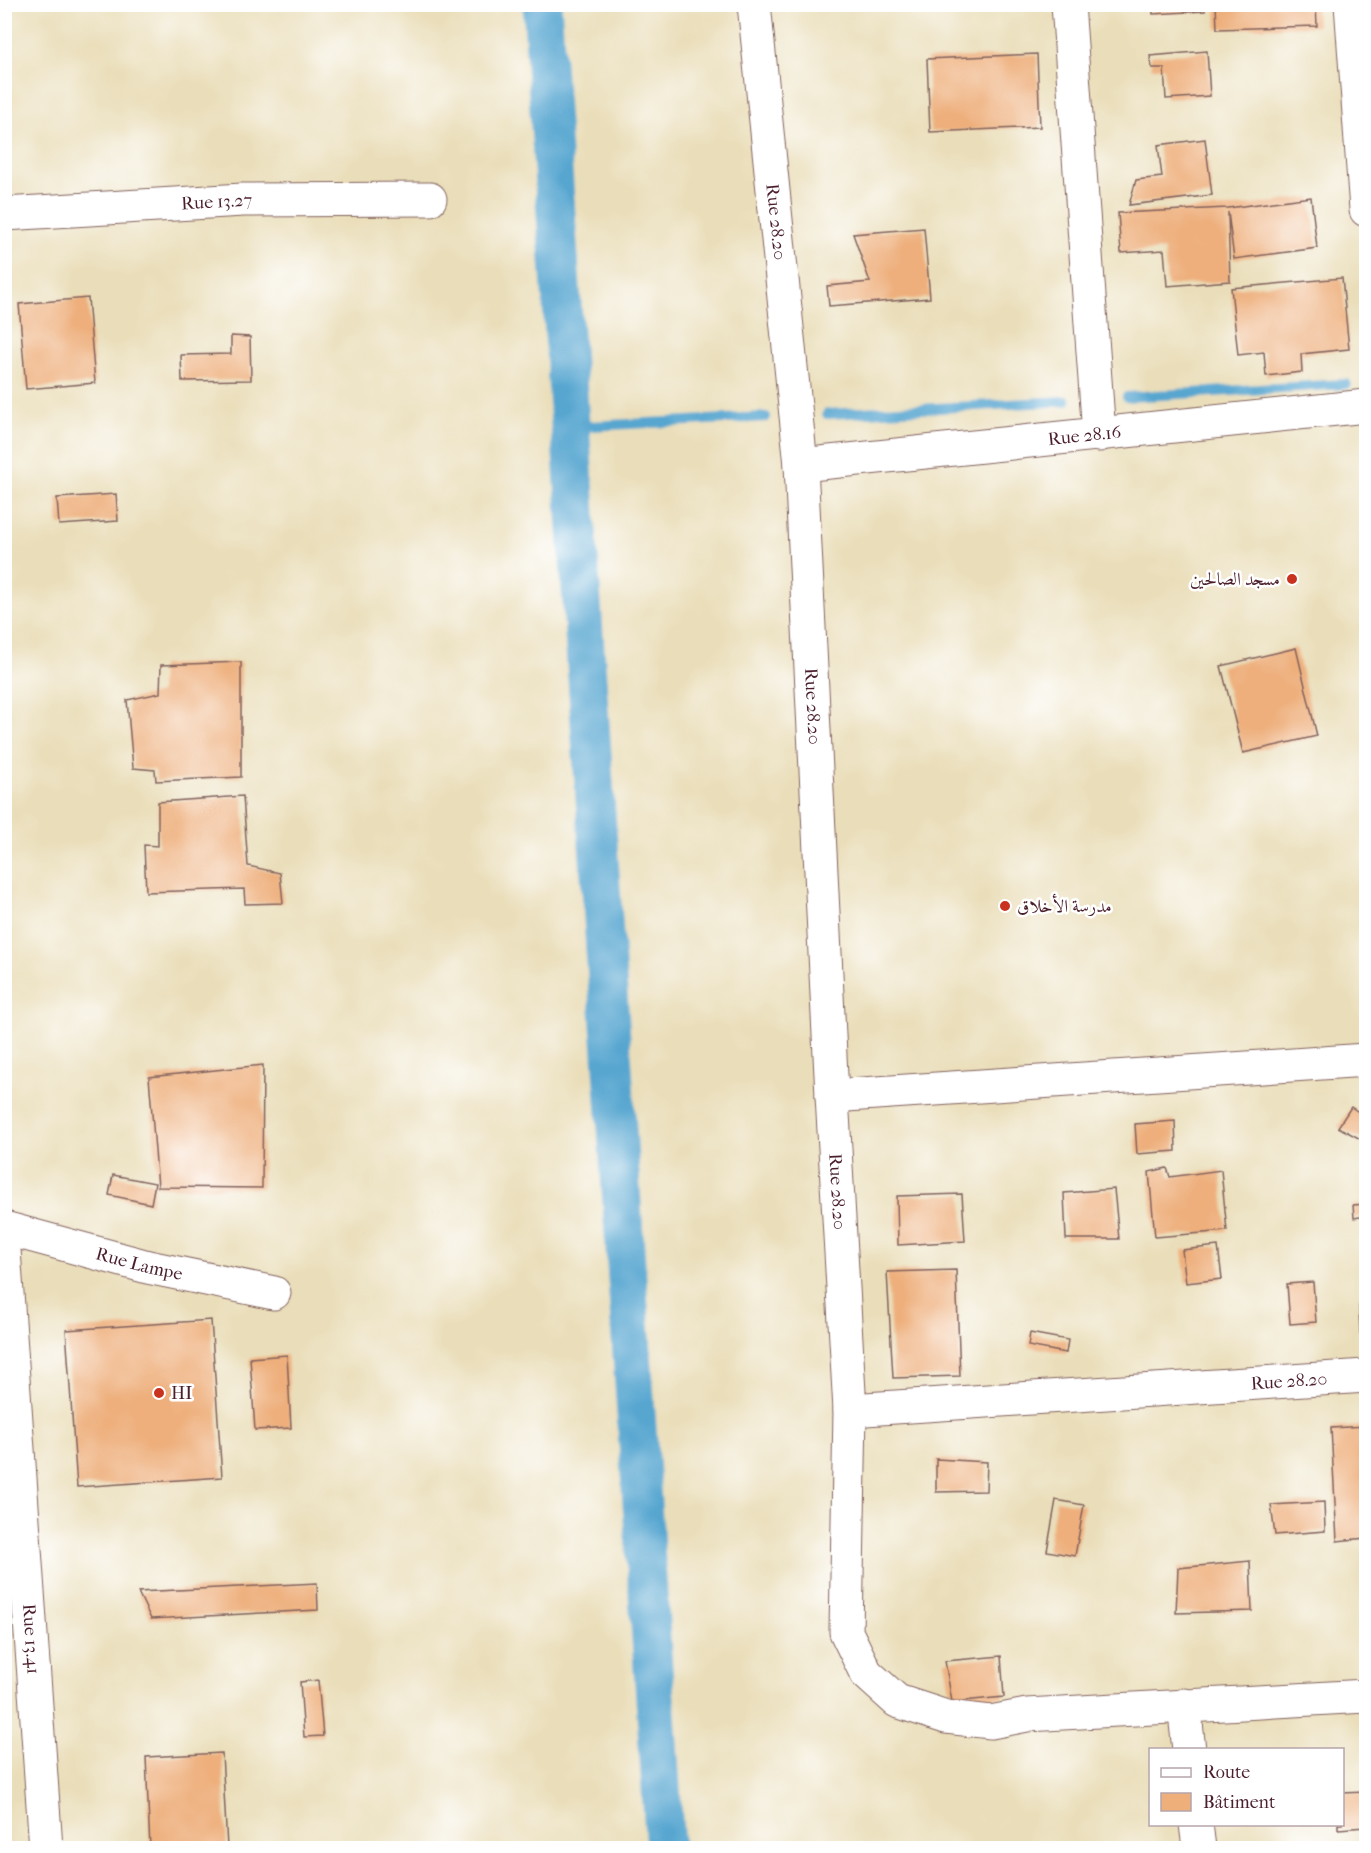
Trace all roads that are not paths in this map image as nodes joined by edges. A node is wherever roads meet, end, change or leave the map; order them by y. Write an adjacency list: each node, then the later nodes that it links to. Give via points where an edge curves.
1 (754, 4): 10 (street, Rue 28.20)
2 (1068, 4): 9 (street)
3 (1352, 4): 4 (street)
4 (1364, 106): 6 (street)
5 (430, 199): 7 (street, Rue 13.27, via 243,200)
6 (1366, 210)
7 (4, 214)
8 (1366, 406): 9 (street, Rue 28.16)
9 (1099, 435): 10 (street, Rue 28.16)
10 (801, 465): 12 (street, Rue 28.20)
11 (1366, 1060): 12 (street)
12 (832, 1096): 17 (street, Rue 28.20)
13 (4, 1228): 15 (street, Rue Lampe, via 148,1267)
14 (4, 1250): 22 (street, Rue 13.41)
15 (274, 1293)
16 (1366, 1376): 17 (street, Rue 28.20)
17 (850, 1410): 19 (street, Rue 28.20, via 846,1632 866,1673 897,1701 946,1717 991,1722)
18 (1366, 1696): 19 (street)
19 (1185, 1705): 20 (street)
20 (1189, 1748)
21 (1196, 1826): 23 (street)
22 (46, 1848)
23 (1199, 1848)

